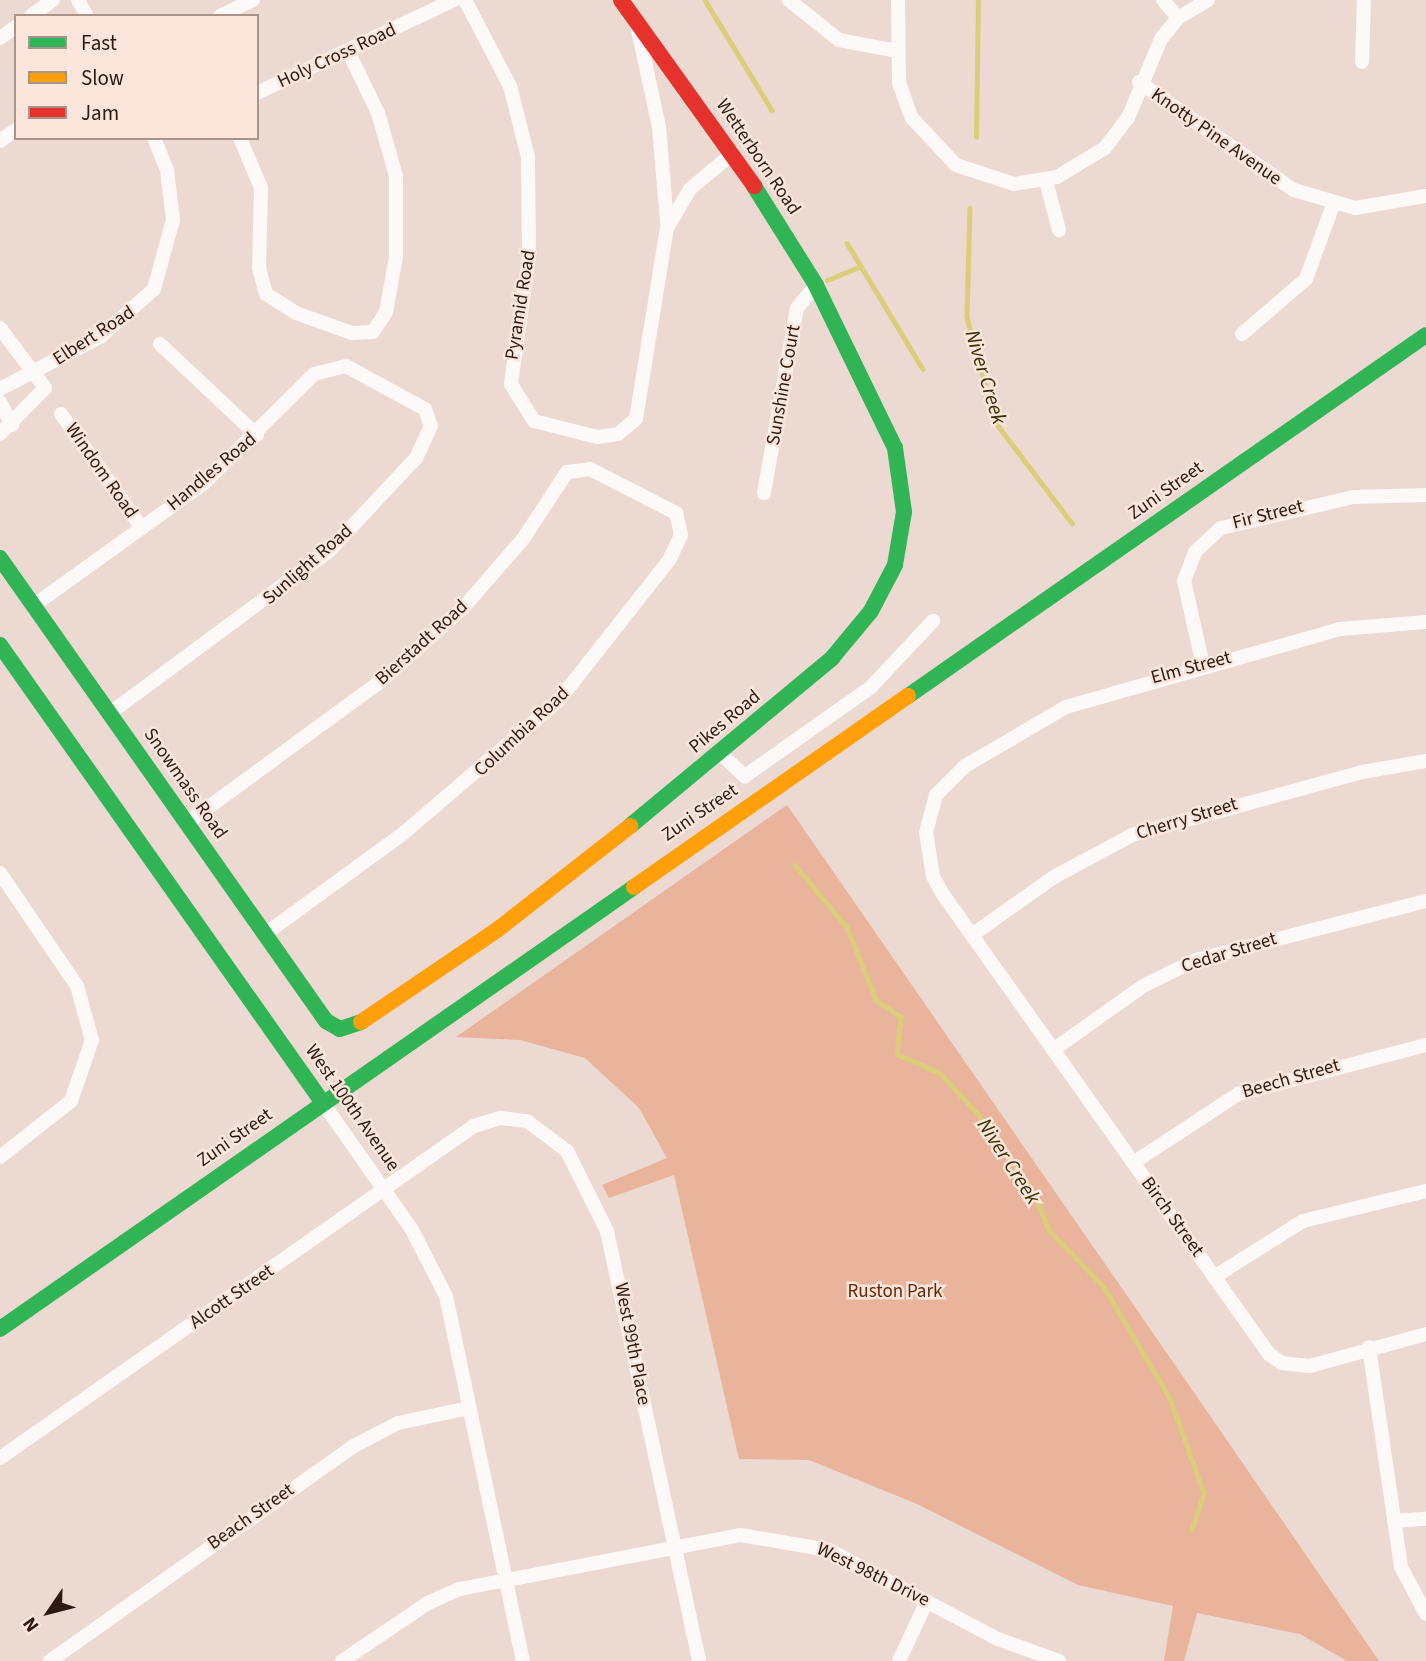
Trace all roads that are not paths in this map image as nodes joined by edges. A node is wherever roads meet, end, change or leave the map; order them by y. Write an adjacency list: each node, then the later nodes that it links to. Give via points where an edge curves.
1 (53, 0): 11 (street)
2 (253, 0): 12 (street)
3 (454, 0): 15 (street, Holy Cross Road)
4 (465, 0): 26 (street, Pyramid Road, via 510,86 528,156 530,243 511,384 534,421 597,437 618,434 636,419)
5 (621, 0): 14 (street, Wetterborn Road)
6 (789, 0): 16 (street, via 839,40)
7 (898, 0): 16 (street)
8 (1163, 0): 13 (street)
9 (1208, 0): 13 (street, Knotty Pine Avenue)
10 (1364, 0): 17 (street)
11 (34, 14)
12 (224, 14)
13 (1178, 18): 18 (street, Knotty Pine Avenue)
14 (637, 23): 22 (street, Wetterborn Road); 26 (street, Wetterborn Road, via 659,127)
15 (348, 51): 19 (street, Holy Cross Road); 21 (street, via 382,123 396,176 396,257 381,324 367,334 352,333 281,306 262,287 261,188)
16 (898, 51): 23 (street, via 899,83 912,118 941,154 985,179)
17 (1362, 62)
18 (1139, 82): 23 (street, Knotty Pine Avenue, via 1128,118 1105,148); 25 (street, Knotty Pine Avenue, via 1280,184)
19 (259, 92)
20 (158, 140): 34 (street, Elbert Road, via 173,220 154,289 100,337)
21 (241, 140)
22 (733, 153): 26 (street, Pyramid Road, via 690,189); 28 (street, Wetterborn Road)
23 (1046, 181): 27 (street)
24 (1426, 196): 25 (street)
25 (1332, 205): 31 (street, via 1306,279)
26 (667, 228)
27 (1059, 230)
28 (816, 285): 29 (street, Wetterborn Road); 43 (street, Sunshine Court, via 797,308)
29 (835, 320): 53 (street, Pikes Road, via 885,421 902,472 904,512 895,565 872,611 832,658)
30 (2, 334): 34 (street)
31 (1242, 334)
32 (1426, 335): 64 (street, Zuni Street)
33 (160, 344): 41 (street)
34 (38, 371): 36 (street, Elbert Road); 39 (street, via 45,388)
35 (389, 386): 41 (street, Handles Road, via 346,366 324,369); 52 (street, Sunlight Road, via 425,409 431,426 399,478 279,593)
36 (0, 389)
37 (0, 402): 39 (street)
38 (61, 414): 45 (street, Windom Road)
39 (12, 425): 40 (street)
40 (0, 433)
41 (257, 435): 45 (street, Handles Road)
42 (632, 490): 56 (street, Bierstadt Road, via 581,466 567,472 523,539 463,608 381,681); 59 (street, Columbia Road, via 670,507 681,535 614,639 502,756)
43 (764, 494)
44 (1426, 495): 51 (street, Fir Street, via 1353,497 1220,528 1195,552 1184,581)
45 (142, 528): 47 (street, Handles Road)
46 (0, 558): 47 (street, Snowmass Road)
47 (33, 606): 52 (street, Snowmass Road)
48 (933, 621): 53 (street, via 871,687 745,776)
49 (1426, 622): 51 (street, Elm Street, via 1340,629)
50 (0, 645): 64 (street, West 100th Avenue)
51 (1203, 665): 54 (street, Elm Street, via 1066,707)
52 (110, 713): 56 (street, Snowmass Road)
53 (721, 754): 61 (street, Pikes Road, via 497,930 368,1020)
54 (972, 761): 60 (street, Birch Street, via 936,795 926,840 933,876)
55 (1426, 761): 60 (street, Cherry Street, via 1349,775 1132,835 1054,877)
56 (187, 823): 59 (street, Snowmass Road)
57 (0, 873): 66 (street, via 77,986 90,1013 92,1050 61,1113)
58 (1426, 901): 63 (street, Cedar Street, via 1196,960 1143,986)
59 (265, 934): 61 (street, Snowmass Road, via 326,1021)
60 (972, 935): 63 (street, Birch Street)
61 (340, 1029)
62 (1426, 1045): 67 (street, Beech Street, via 1238,1094)
63 (1053, 1050): 67 (street, Birch Street)
64 (323, 1103): 68 (street, West 100th Avenue); 71 (street, Zuni Street)
65 (463, 1133): 68 (street, Alcott Street); 78 (street, West 99th Place, via 501,1118 527,1121 556,1139 587,1184 620,1284)
66 (0, 1157)
67 (1133, 1163): 70 (street, Birch Street)
68 (385, 1191): 74 (street, West 100th Avenue, via 446,1296); 75 (street, Alcott Street)
69 (1426, 1192): 70 (street, via 1303,1221)
70 (1214, 1277): 73 (street, Birch Street, via 1252,1335 1282,1363 1310,1366)
71 (0, 1329)
72 (1426, 1334): 73 (street, Birch Street)
73 (1369, 1348): 77 (street)
74 (469, 1408): 79 (street, West 100th Avenue); 82 (street, Beach Street, via 369,1437)
75 (0, 1458)
76 (1426, 1519): 77 (street)
77 (1394, 1521): 81 (street, via 1401,1567)
78 (671, 1545): 79 (street, West 98th Drive); 80 (street, West 98th Drive, via 740,1535 807,1543); 85 (street, West 99th Place)
79 (509, 1579): 83 (street, West 98th Drive, via 428,1603); 84 (street, West 100th Avenue)
80 (927, 1601): 86 (street); 87 (street, West 98th Drive, via 998,1639)
81 (1426, 1614)
82 (50, 1661)
83 (342, 1661)
84 (523, 1661)
85 (699, 1661)
86 (899, 1661)
87 (1059, 1661)

